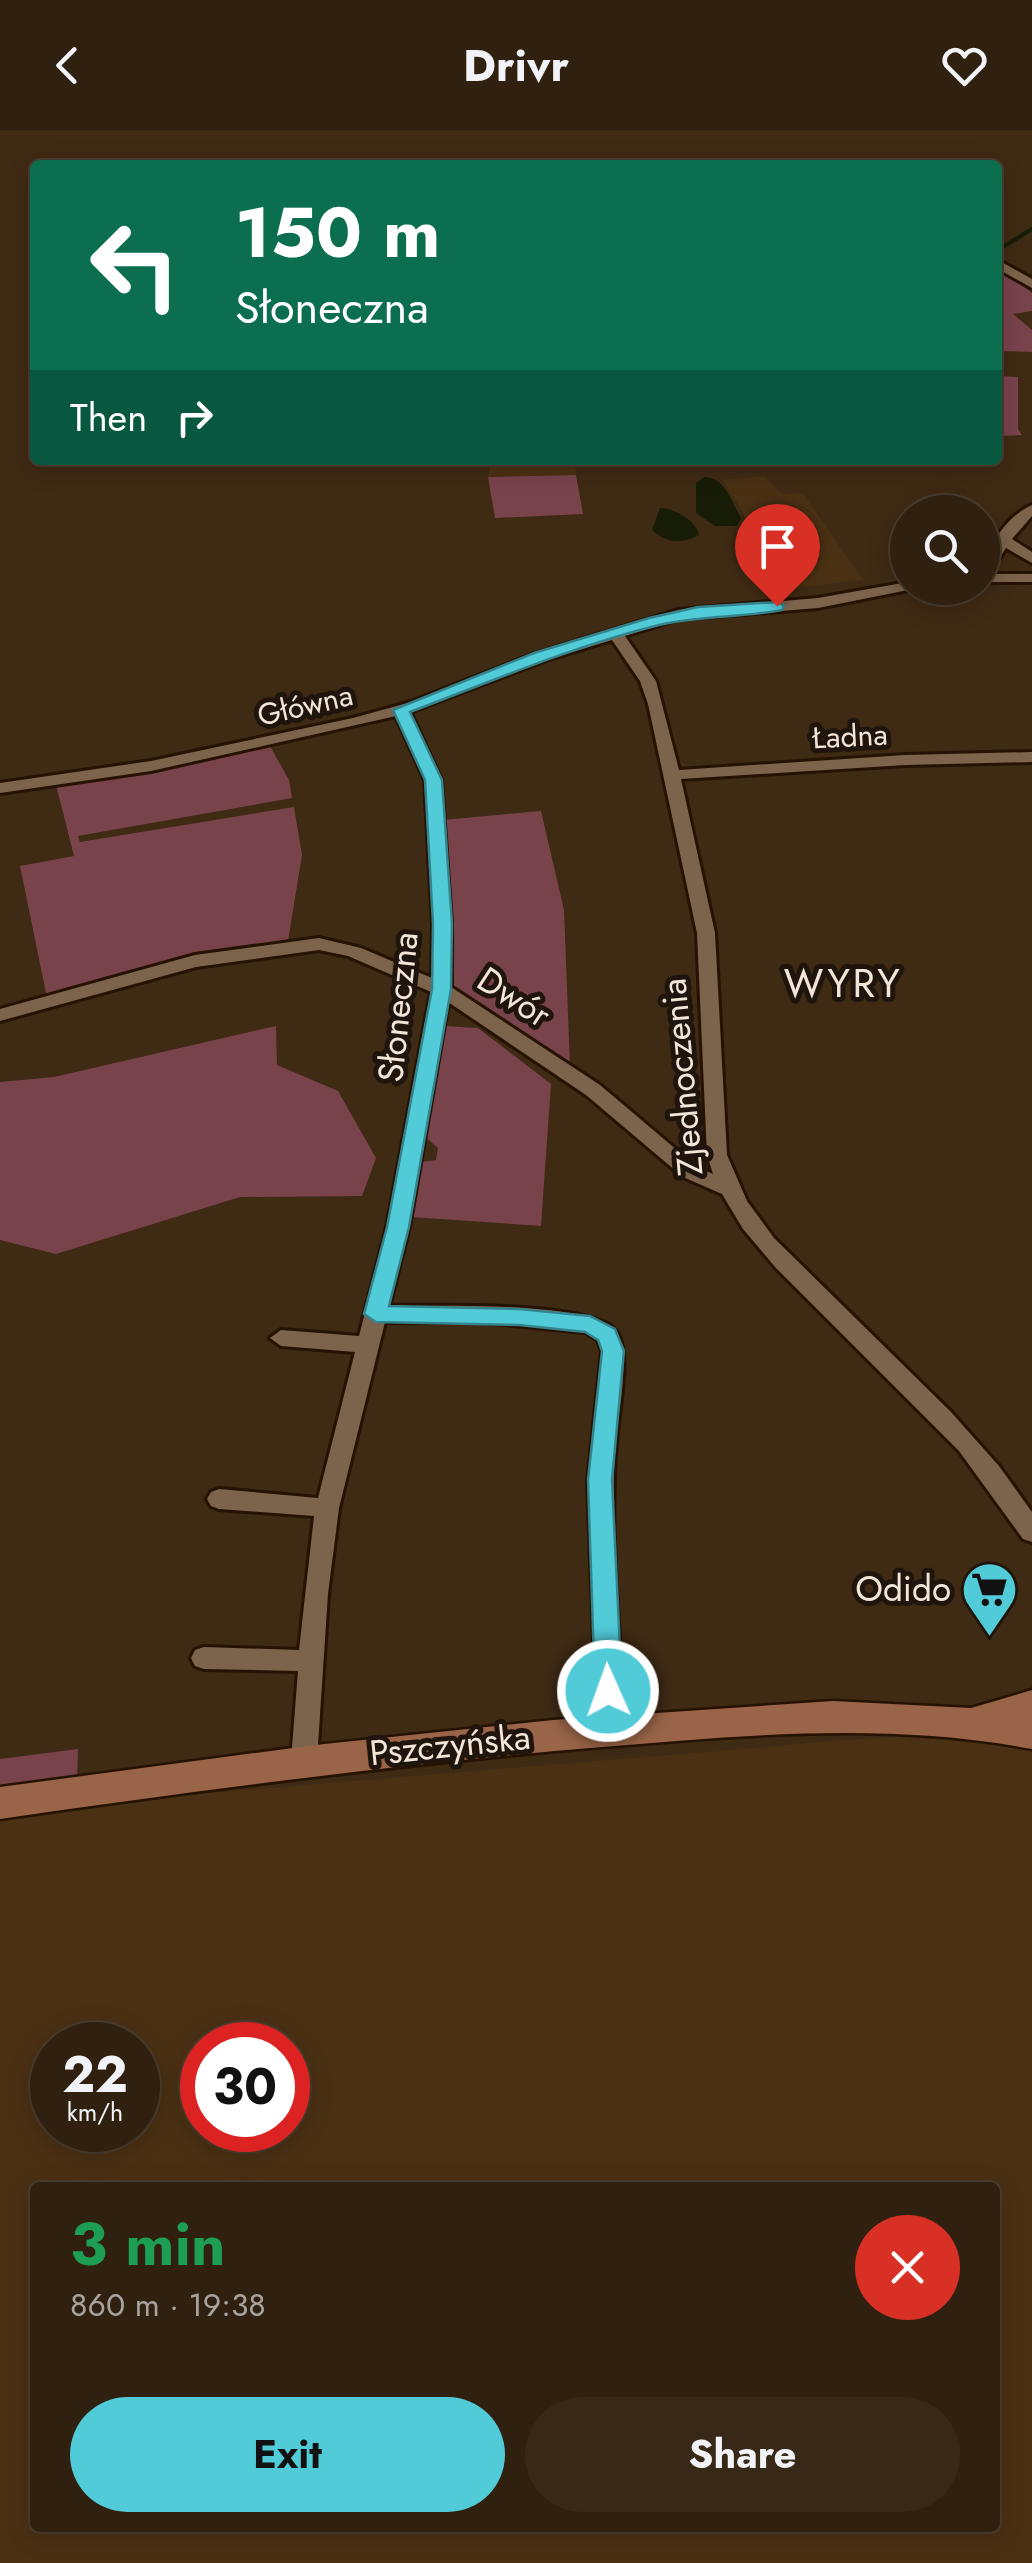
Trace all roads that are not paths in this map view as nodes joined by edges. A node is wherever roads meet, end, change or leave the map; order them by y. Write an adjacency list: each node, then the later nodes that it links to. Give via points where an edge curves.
1 (1002, 266): 2 (street)
2 (1032, 284)
3 (1032, 509): 4 (street)
4 (1006, 541): 5 (street); 6 (street)
5 (1000, 550)
6 (1032, 559)
7 (1000, 576): 8 (street)
8 (1032, 578)
9 (890, 589): 10 (street, Główna, via 678,615)
10 (616, 634): 11 (street, Główna); 13 (street, Zjednoczenia, via 648,681)
11 (401, 710): 14 (street, Główna, via 150,766); 15 (street, Słoneczna, via 433,780)
12 (1032, 757): 13 (street, Ładna)
13 (672, 775): 17 (street, Zjednoczenia, via 706,933 717,1155)
14 (0, 788)
15 (441, 989): 16 (street, Dwór, via 354,952 308,944 195,961); 17 (street, Dwór, via 593,1090 690,1172); 18 (street, Słoneczna)
16 (0, 1015)
17 (726, 1188): 23 (street, Zjednoczenia, via 758,1237 976,1452)
18 (376, 1314): 20 (street, Słoneczna); 26 (street, via 502,1316 590,1324 607,1335 613,1351 600,1480)
19 (281, 1338): 20 (street)
20 (366, 1345): 22 (street, Słoneczna)
21 (219, 1498): 22 (street)
22 (327, 1508): 25 (street, Słoneczna)
23 (1032, 1532)
24 (204, 1658): 25 (street)
25 (310, 1661): 30 (street, Słoneczna)
26 (608, 1691)
27 (1032, 1706): 28 (main road, Pszczyńska)
28 (962, 1720): 29 (main road, Pszczyńska); 30 (main road, Pszczyńska, via 826,1714)
29 (1032, 1734)
30 (304, 1760): 31 (main road, Pszczyńska)
31 (0, 1803)

